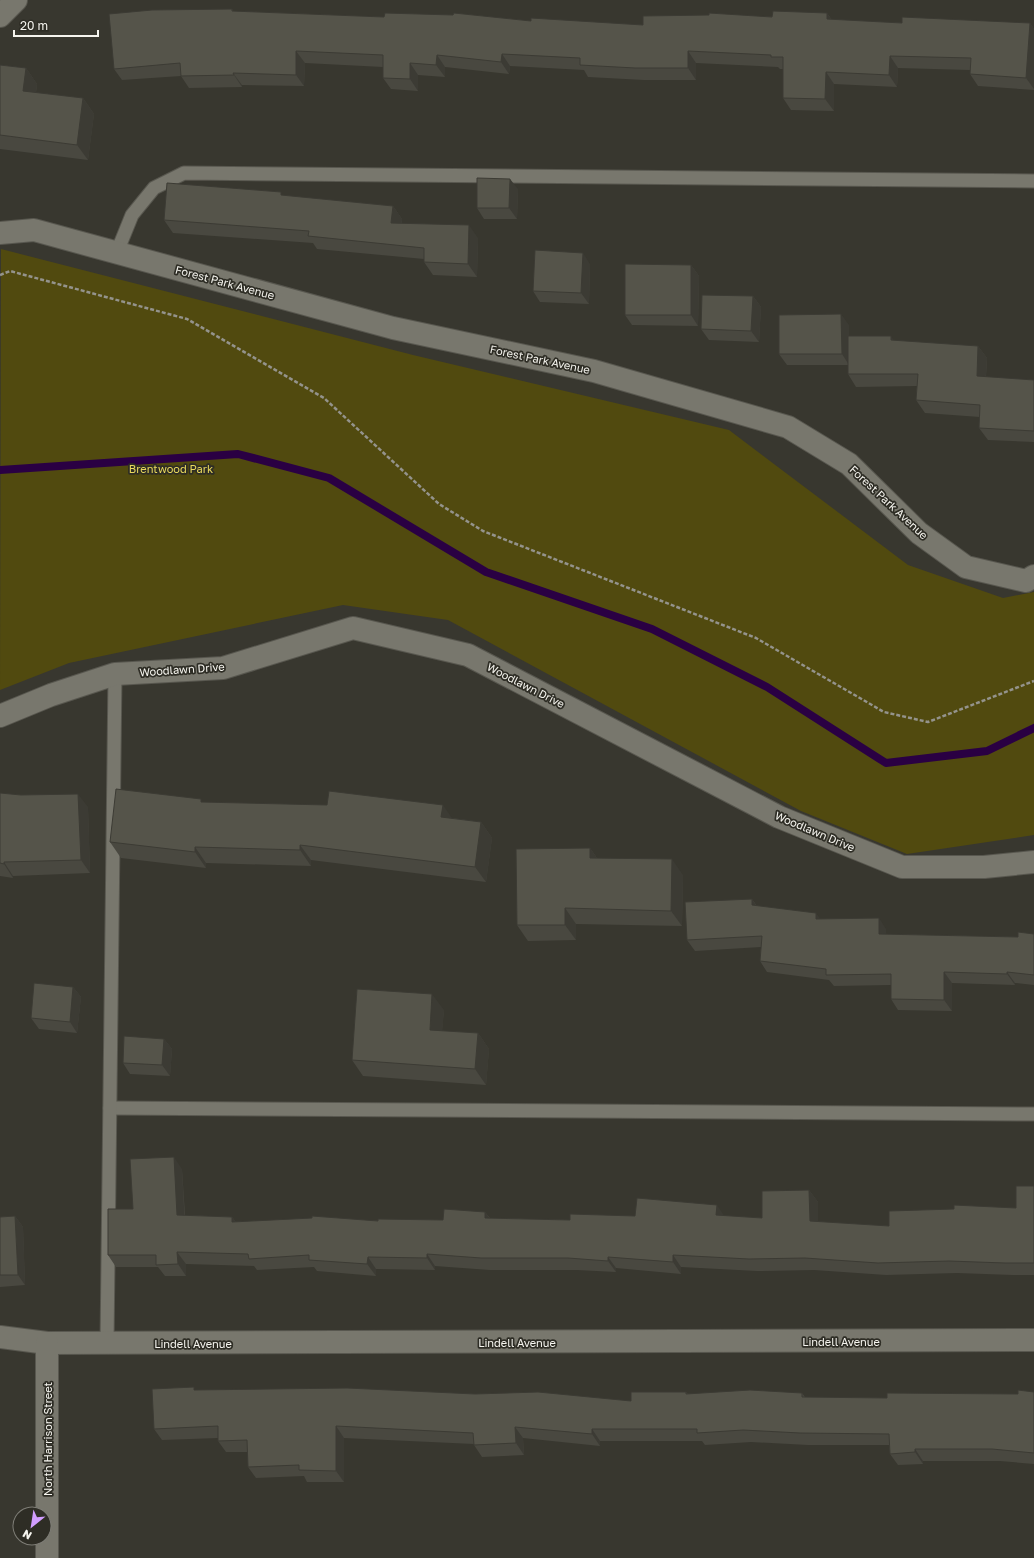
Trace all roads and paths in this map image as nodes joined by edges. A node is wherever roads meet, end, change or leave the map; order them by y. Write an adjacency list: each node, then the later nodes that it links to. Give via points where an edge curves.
1 (16, 0): 2 (street)
2 (0, 16)
3 (1034, 182): 5 (lane, via 184,173 154,188 132,215)
4 (0, 233): 5 (street, Forest Park Avenue, via 34,230)
5 (117, 252): 7 (street, Forest Park Avenue, via 393,328 594,371 788,427 849,464 919,533 966,567 1026,581)
6 (0, 275): 9 (path, via 10,271 186,319 324,398 439,504 483,531 756,638 884,712 928,722)
7 (1034, 576)
8 (115, 674): 10 (street, Woodlawn Drive, via 51,695); 11 (street, Woodlawn Drive, via 223,668 354,628 468,655 779,817 902,867 984,867); 12 (lane)
9 (1034, 681)
10 (0, 716)
11 (1034, 862)
12 (110, 1108): 13 (lane); 16 (lane)
13 (1034, 1114)
14 (0, 1337): 17 (street, Lindell Avenue)
15 (1034, 1340): 16 (street, Lindell Avenue)
16 (107, 1343): 17 (street, Lindell Avenue)
17 (47, 1344): 18 (street, North Harrison Street)
18 (47, 1558)

